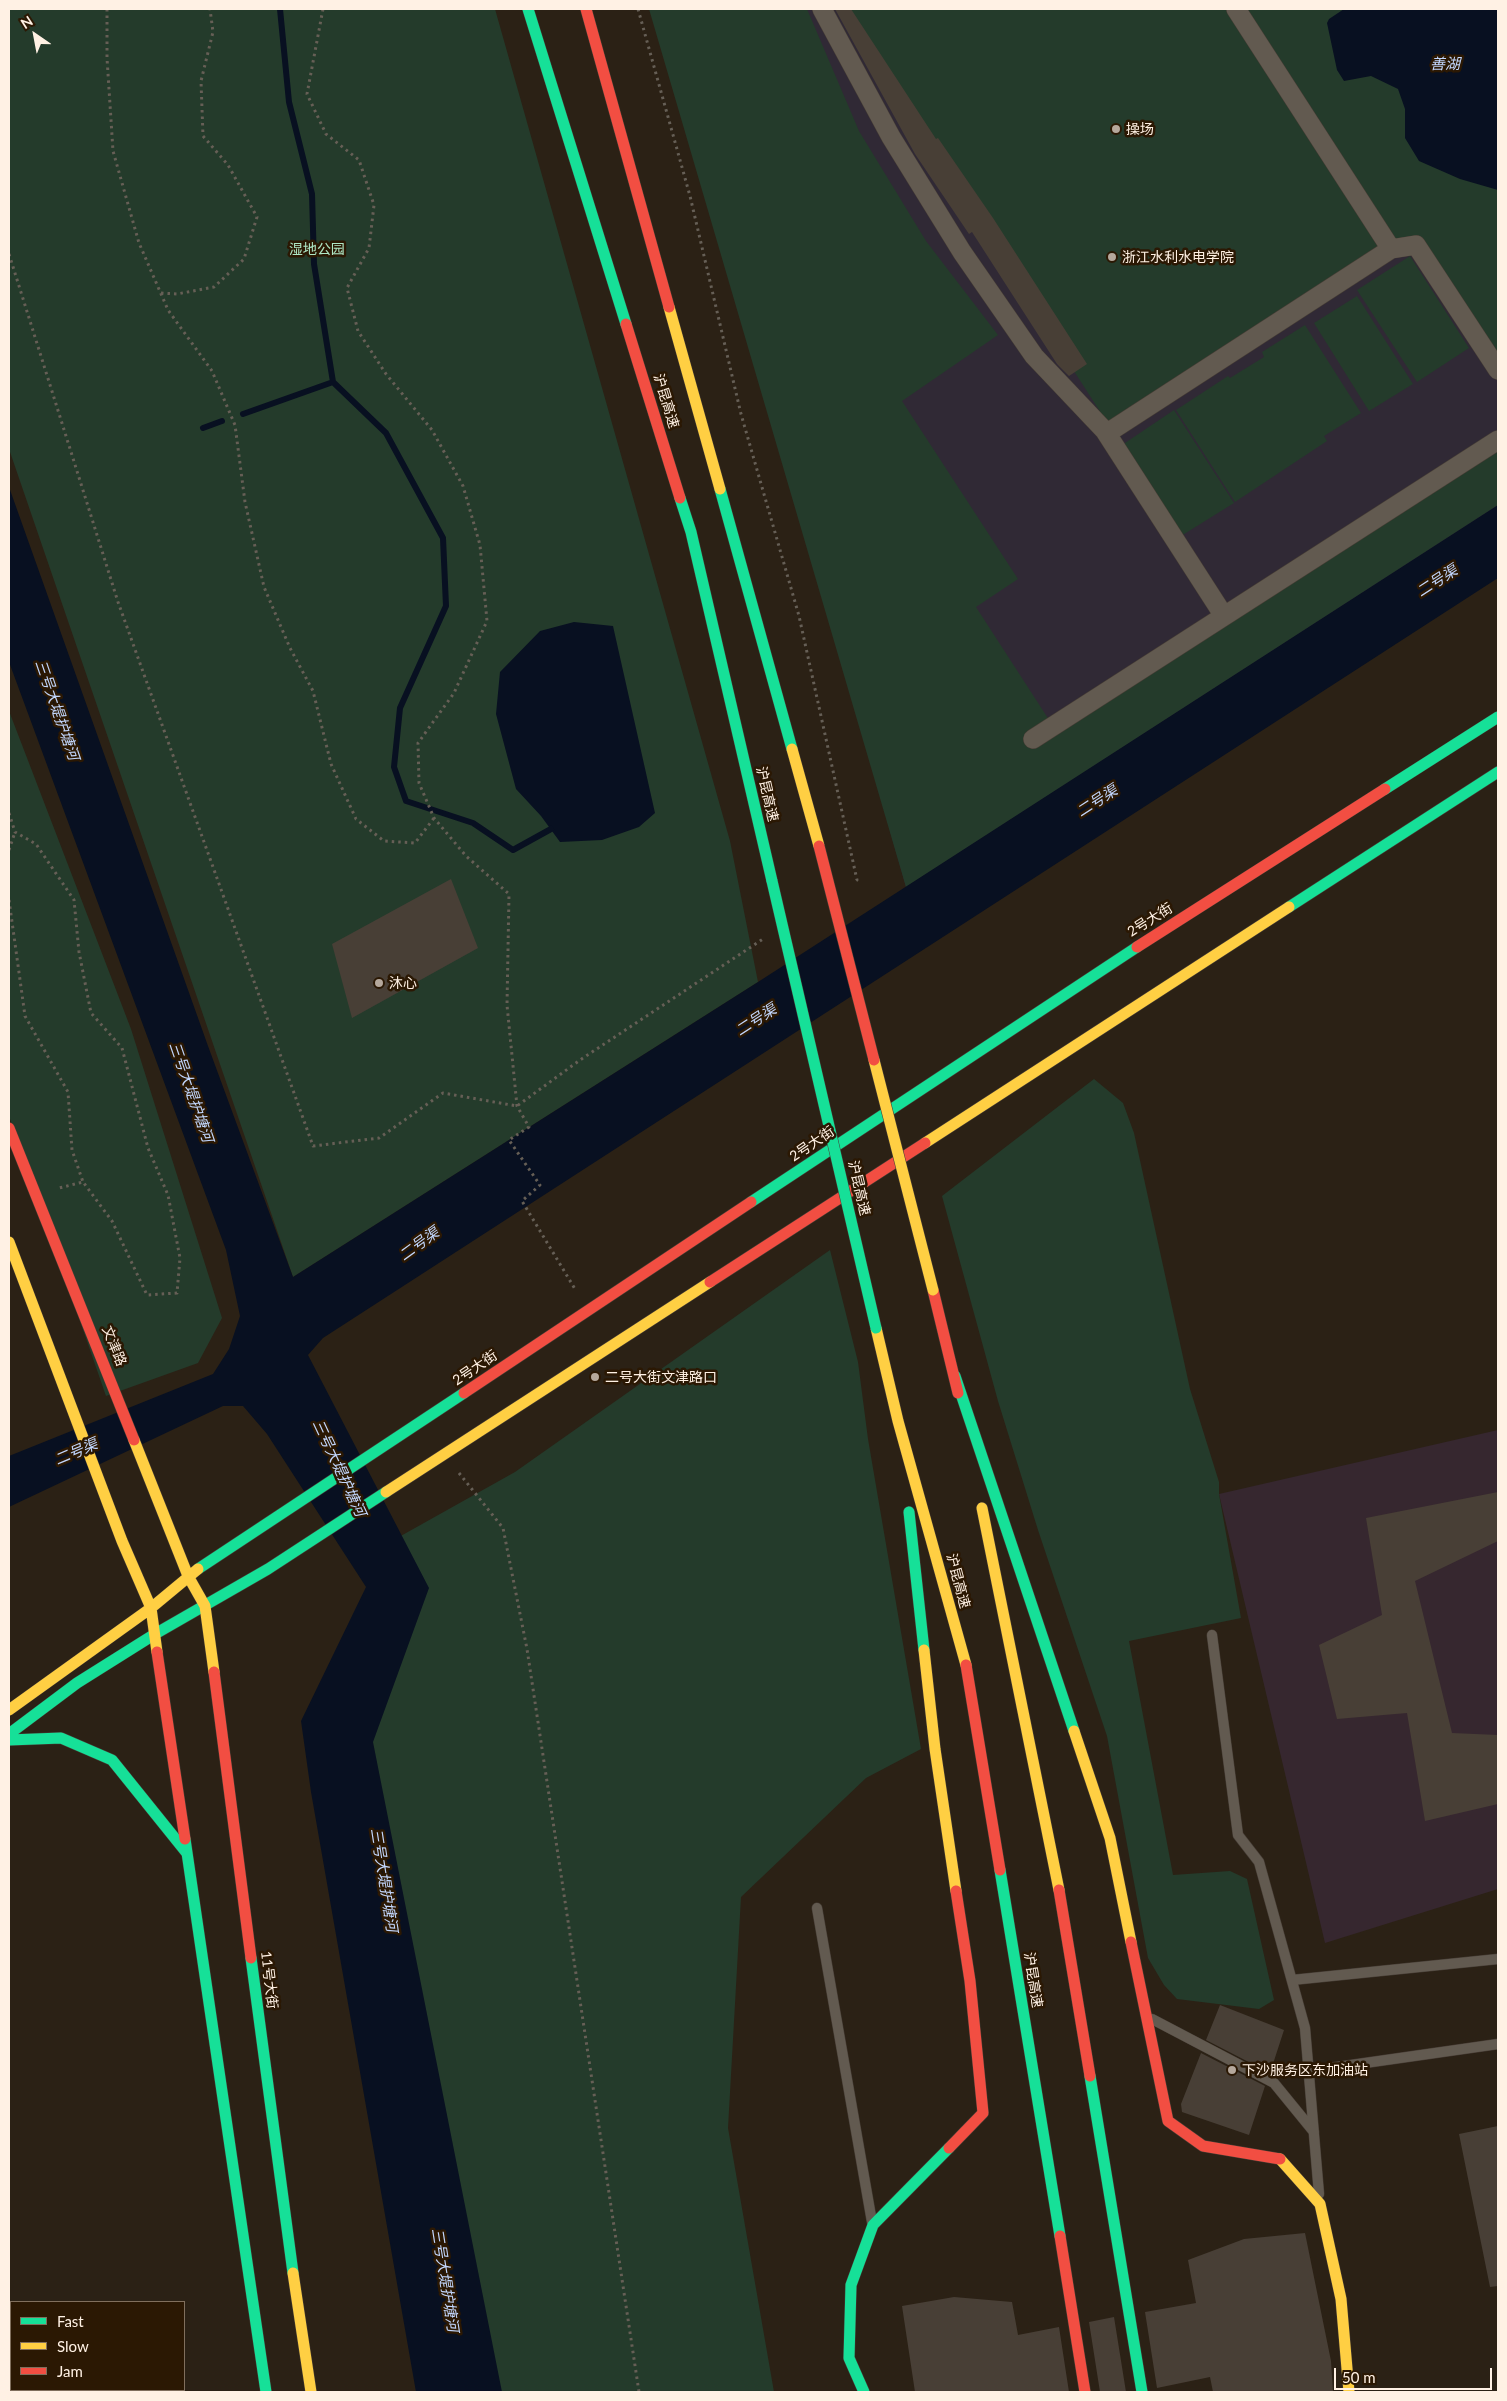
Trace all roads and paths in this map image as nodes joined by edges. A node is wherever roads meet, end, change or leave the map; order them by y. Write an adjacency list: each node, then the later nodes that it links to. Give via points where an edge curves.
1 (107, 9): 10 (path, via 113,151 139,243)
2 (210, 9): 10 (path, via 213,32 201,80 203,136 228,165 257,217 244,259 214,287 177,294)
3 (323, 9): 19 (path, via 307,94 326,134 359,160 374,205 369,248 347,288 358,331 386,374 432,430 463,486 480,545 487,621 454,693 418,743 419,783)
4 (528, 9): 30 (main road, 沪昆高速, bridge, via 691,532)
5 (586, 9): 29 (main road, 沪昆高速, bridge, via 819,846)
6 (822, 9): 14 (street, via 891,138 962,252 1034,356 1105,432)
7 (1236, 9): 8 (street)
8 (1391, 249): 11 (street, via 1416,245); 12 (street)
9 (9, 254): 23 (path, via 118,602 313,1146 379,1138 444,1093)
10 (161, 293): 19 (path, via 168,310 212,371 236,425 245,502 264,587 313,691 331,764 356,819 384,841 415,843)
11 (1498, 370)
12 (1112, 430)
13 (1498, 440): 14 (street)
14 (1224, 616): 16 (street)
15 (1498, 718): 28 (main road, 2号大街, via 1096,972)
16 (1033, 738)
17 (1498, 772): 31 (main road)
18 (9, 813): 20 (path)
19 (434, 818): 23 (path, via 466,856 509,894 507,1005)
20 (16, 832): 21 (path); 25 (path, via 36,844 74,900 79,952 91,1013 122,1048 148,1148 168,1195 180,1258 177,1294 147,1295 112,1221)
21 (9, 850)
22 (9, 900): 25 (path, via 25,1016 68,1092 72,1150)
23 (517, 1106): 28 (path, via 529,1128 509,1140 540,1184 522,1201)
24 (9, 1128): 34 (main road, 文津路)
25 (83, 1182): 26 (path)
26 (54, 1188)
27 (9, 1242): 36 (main road, via 97,1479)
28 (588, 1311): 34 (main road, 2号大街)
29 (955, 1376): 32 (main road, 沪昆高速); 46 (main road, via 1110,1838)
30 (898, 1421): 51 (main road, via 935,1749 970,1981 983,2113); 56 (main road, 沪昆高速, via 968,1674)
31 (443, 1453): 35 (main road); 54 (path, via 503,1528 527,1648)
32 (975, 1472)
33 (980, 1501): 57 (main road, via 1052,1847)
34 (188, 1576): 35 (main road, 11号大街); 36 (main road, 2号大街)
35 (205, 1606): 37 (main road); 53 (main road, 11号大街)
36 (151, 1608): 37 (main road); 39 (main road, 2号大街)
37 (155, 1634): 40 (main road, via 77,1683); 42 (main road)
38 (1212, 1635): 45 (lane, via 1238,1835 1259,1862)
39 (9, 1710)
40 (9, 1734)
41 (9, 1740): 42 (main road, via 61,1738 112,1760)
42 (187, 1853): 52 (main road)
43 (817, 1908): 51 (lane)
44 (1498, 1959): 45 (lane)
45 (1292, 1980): 48 (lane, via 1305,2028)
46 (1147, 2016): 49 (lane, via 1274,2083); 50 (main road, via 1168,2121 1203,2146 1278,2157)
47 (1498, 2044): 48 (lane)
48 (1308, 2071): 49 (lane)
49 (1314, 2132): 50 (lane)
50 (1320, 2204): 58 (main road, via 1341,2299)
51 (873, 2225): 55 (main road, via 851,2286 849,2358)
52 (266, 2392)
53 (311, 2392)
54 (639, 2392)
55 (864, 2392)
56 (1085, 2392)
57 (1142, 2392)
58 (1349, 2392)

